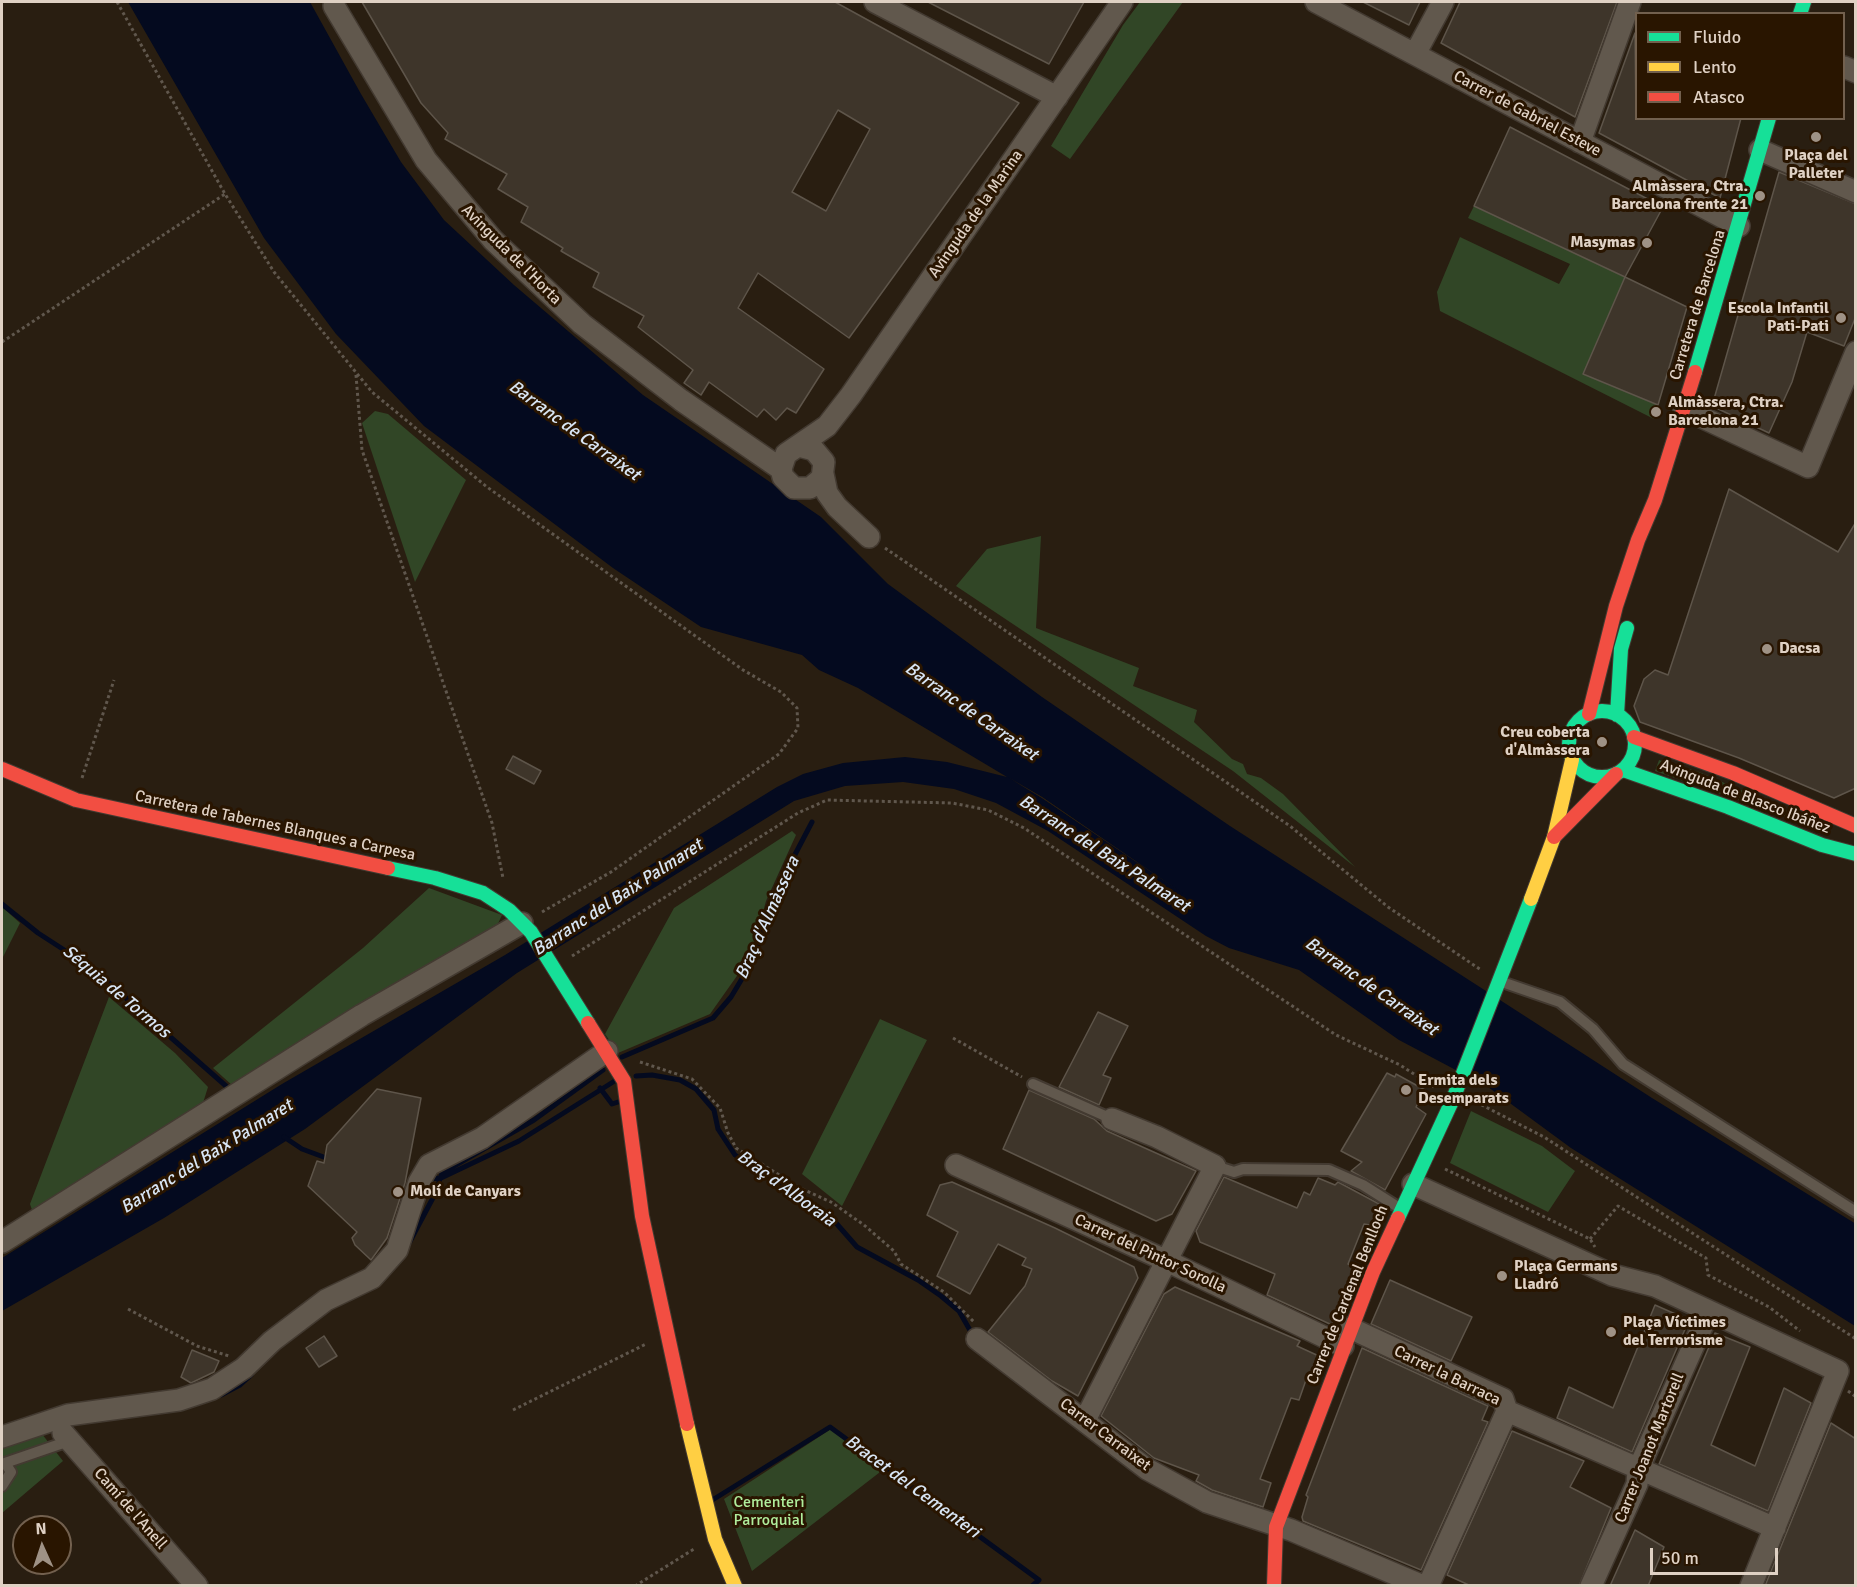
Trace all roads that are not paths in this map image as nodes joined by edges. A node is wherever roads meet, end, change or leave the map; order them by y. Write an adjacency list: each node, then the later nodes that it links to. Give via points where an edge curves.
1 (875, 2): 8 (street)
2 (1122, 2): 8 (street, Avinguda de la Marina)
3 (1316, 2): 7 (street, Carrer de Gabriel Esteve)
4 (1443, 2): 7 (street)
5 (1630, 2): 10 (street)
6 (331, 3): 17 (street, Avinguda de l'Horta, via 426,160 493,240 582,324)
7 (1415, 54): 10 (street, Carrer de Gabriel Esteve)
8 (1057, 97): 16 (street, Avinguda de la Marina)
9 (1768, 120): 11 (main road, Carretera de Barcelona)
10 (1580, 142): 13 (street, Carrer de Gabriel Esteve)
11 (1760, 150): 12 (street); 13 (main road, Carretera de Barcelona)
12 (1856, 192)
13 (1739, 226): 15 (main road, Carretera de Barcelona)
14 (1856, 352): 15 (street, via 1808,468)
15 (1684, 409): 22 (main road, Carretera de Barcelona)
16 (827, 426): 18 (street, Avinguda de la Marina); 19 (street, Avinguda de la Marina)
17 (749, 447): 18 (street); 20 (street, Avinguda de l'Horta)
18 (795, 448): 19 (street, via 814,450); 20 (street, via 786,454)
19 (822, 466): 21 (street, via 817,484); 23 (street, via 827,493)
20 (781, 469): 21 (street, via 788,483)
21 (804, 489): 23 (street)
22 (1655, 500): 25 (main road, Carretera de Barcelona); 27 (main road, Carretera de Barcelona, via 1616,606)
23 (837, 507): 24 (street)
24 (869, 537)
25 (1634, 596)
26 (1629, 618): 28 (main road, via 1621,649)
27 (1589, 714): 28 (main road); 30 (main road, via 1571,730)
28 (1617, 715): 29 (main road, via 1627,723)
29 (1634, 737): 32 (main road, via 1635,750); 33 (main road, Avinguda de Blasco Ibáñez)
30 (1572, 760): 32 (main road, via 1592,776 1602,778); 36 (main road)
31 (2, 769): 38 (main road, Carretera de Tabernes Blanques a Carpesa, via 76,800 435,878 483,893)
32 (1619, 772): 35 (main road, Avinguda de Blasco Ibáñez); 36 (main road)
33 (1829, 812): 34 (main road, Avinguda de Blasco Ibáñez); 35 (main road)
34 (1856, 828): 37 (main road, via 1849,839)
35 (1830, 836): 37 (main road, Avinguda de Blasco Ibáñez)
36 (1554, 837): 39 (main road)
37 (1853, 853)
38 (521, 922): 40 (main road); 48 (street, via 362,1015)
39 (1496, 982): 45 (main road, Carrer de Cardenal Benlloch, via 1456,1090); 47 (lane, via 1560,1002 1593,1029 1623,1064)
40 (613, 1060): 55 (street, via 429,1165 419,1182 397,1250 372,1278 326,1300 212,1389 179,1400 68,1415); 63 (main road, via 624,1081 642,1216 667,1338 715,1539)
41 (1033, 1084): 42 (lane)
42 (1112, 1119): 44 (street)
43 (956, 1165): 49 (street, Carrer del Pintor Sorolla)
44 (1215, 1166): 46 (lane, via 1234,1172 1329,1170 1363,1185); 49 (street)
45 (1413, 1184): 46 (main road, Carrer de Cardenal Benlloch); 50 (street, via 1612,1275 1655,1286)
46 (1401, 1209): 51 (main road, Carrer de Cardenal Benlloch)
47 (1856, 1212)
48 (2, 1242)
49 (1167, 1261): 51 (street, Carrer del Pintor Sorolla); 54 (street)
50 (1709, 1311): 58 (street, Carrer Joanot Martorell); 61 (street, via 1838,1371)
51 (1347, 1337): 53 (street, Carrer la Barraca, via 1503,1399); 60 (main road, Carrer de Cardenal Benlloch)
52 (977, 1339): 54 (street, Carrer Carraixet)
53 (1507, 1411): 58 (street, Carrer la Barraca); 65 (street)
54 (1084, 1420): 60 (street, Carrer Carraixet, via 1147,1469 1207,1502)
55 (2, 1437)
56 (66, 1437): 57 (lane); 62 (street, Camí de l'Anell)
57 (3, 1464): 59 (lane, via 10,1472)
58 (1638, 1470): 61 (street, Carrer la Barraca); 66 (street, Carrer Joanot Martorell, via 1637,1484)
59 (2, 1486)
60 (1276, 1527): 64 (main road, Carrer de Cardenal Benlloch); 65 (street, Carrer Carraixet)
61 (1775, 1528): 67 (street)
62 (197, 1586)
63 (735, 1586)
64 (1274, 1586)
65 (1426, 1586)
66 (1591, 1586)
67 (1751, 1586)

